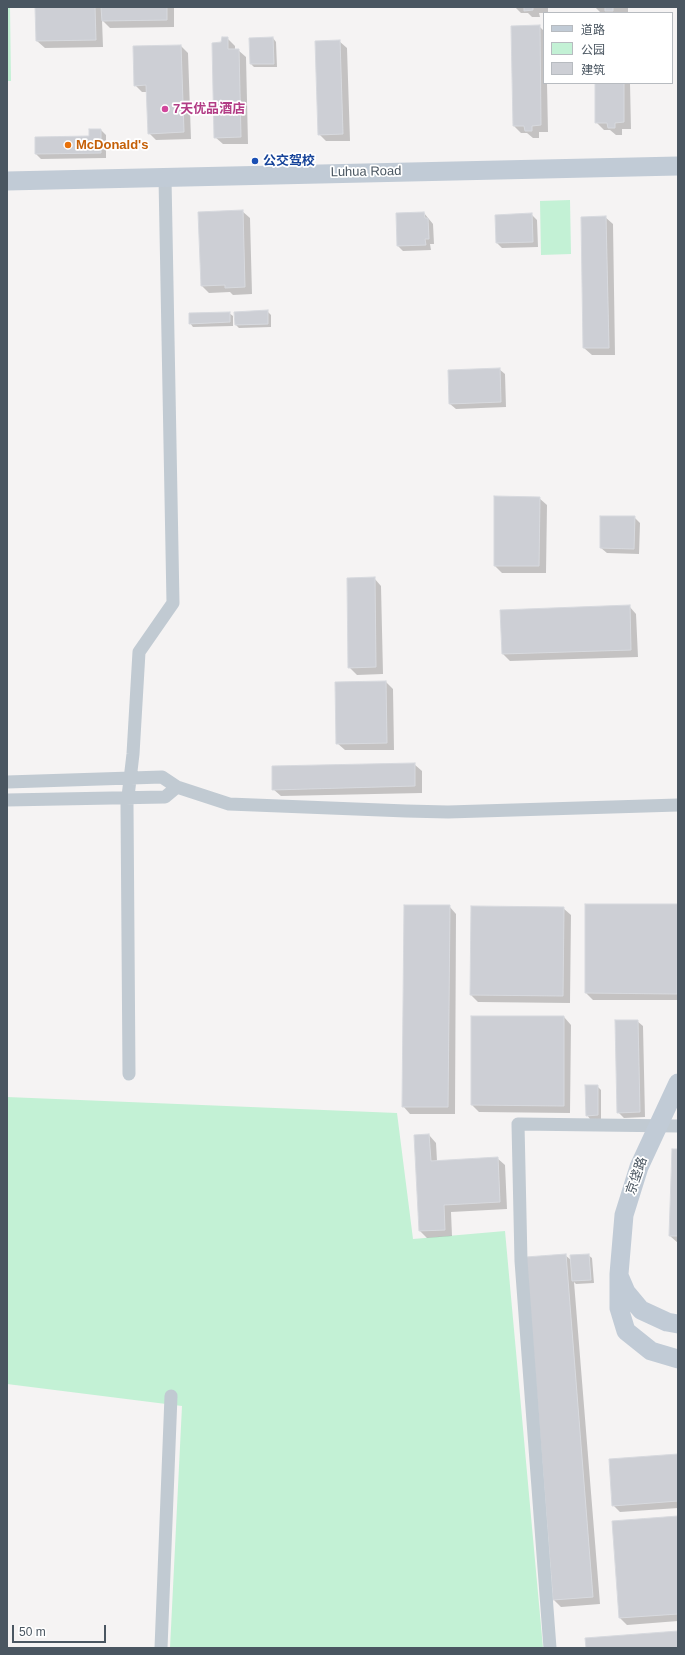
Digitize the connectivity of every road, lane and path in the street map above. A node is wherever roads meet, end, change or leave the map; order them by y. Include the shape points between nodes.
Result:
1 (678, 166) edge
2 (165, 178) junction
3 (7, 181) edge
4 (130, 778) junction
5 (7, 782) edge
6 (177, 787) junction
7 (128, 797) junction
8 (7, 800) edge
9 (678, 805) edge
10 (129, 1074) dead end
11 (678, 1083) edge
12 (657, 1126) junction
13 (678, 1126) edge
14 (619, 1274) junction
15 (678, 1324) edge
16 (678, 1359) edge
17 (170, 1396) dead end
18 (160, 1648) edge
19 (550, 1648) edge

1 - 2 street, Luhua Road
2 - 3 street, Luhua Road
2 - 4 street via 173,604 139,652
4 - 5 street
4 - 6 street via 162,777
4 - 7 street
6 - 7 street via 165,797
6 - 9 street via 229,804 406,811
7 - 8 street
7 - 10 street
11 - 12 street, 京垡路
12 - 13 street
12 - 14 street, 京垡路 via 639,1167 624,1215
12 - 19 street via 518,1124 521,1261
14 - 15 street via 626,1292 641,1310 667,1322
14 - 16 street, 京垡路 via 619,1308 626,1331 651,1351
17 - 18 street

